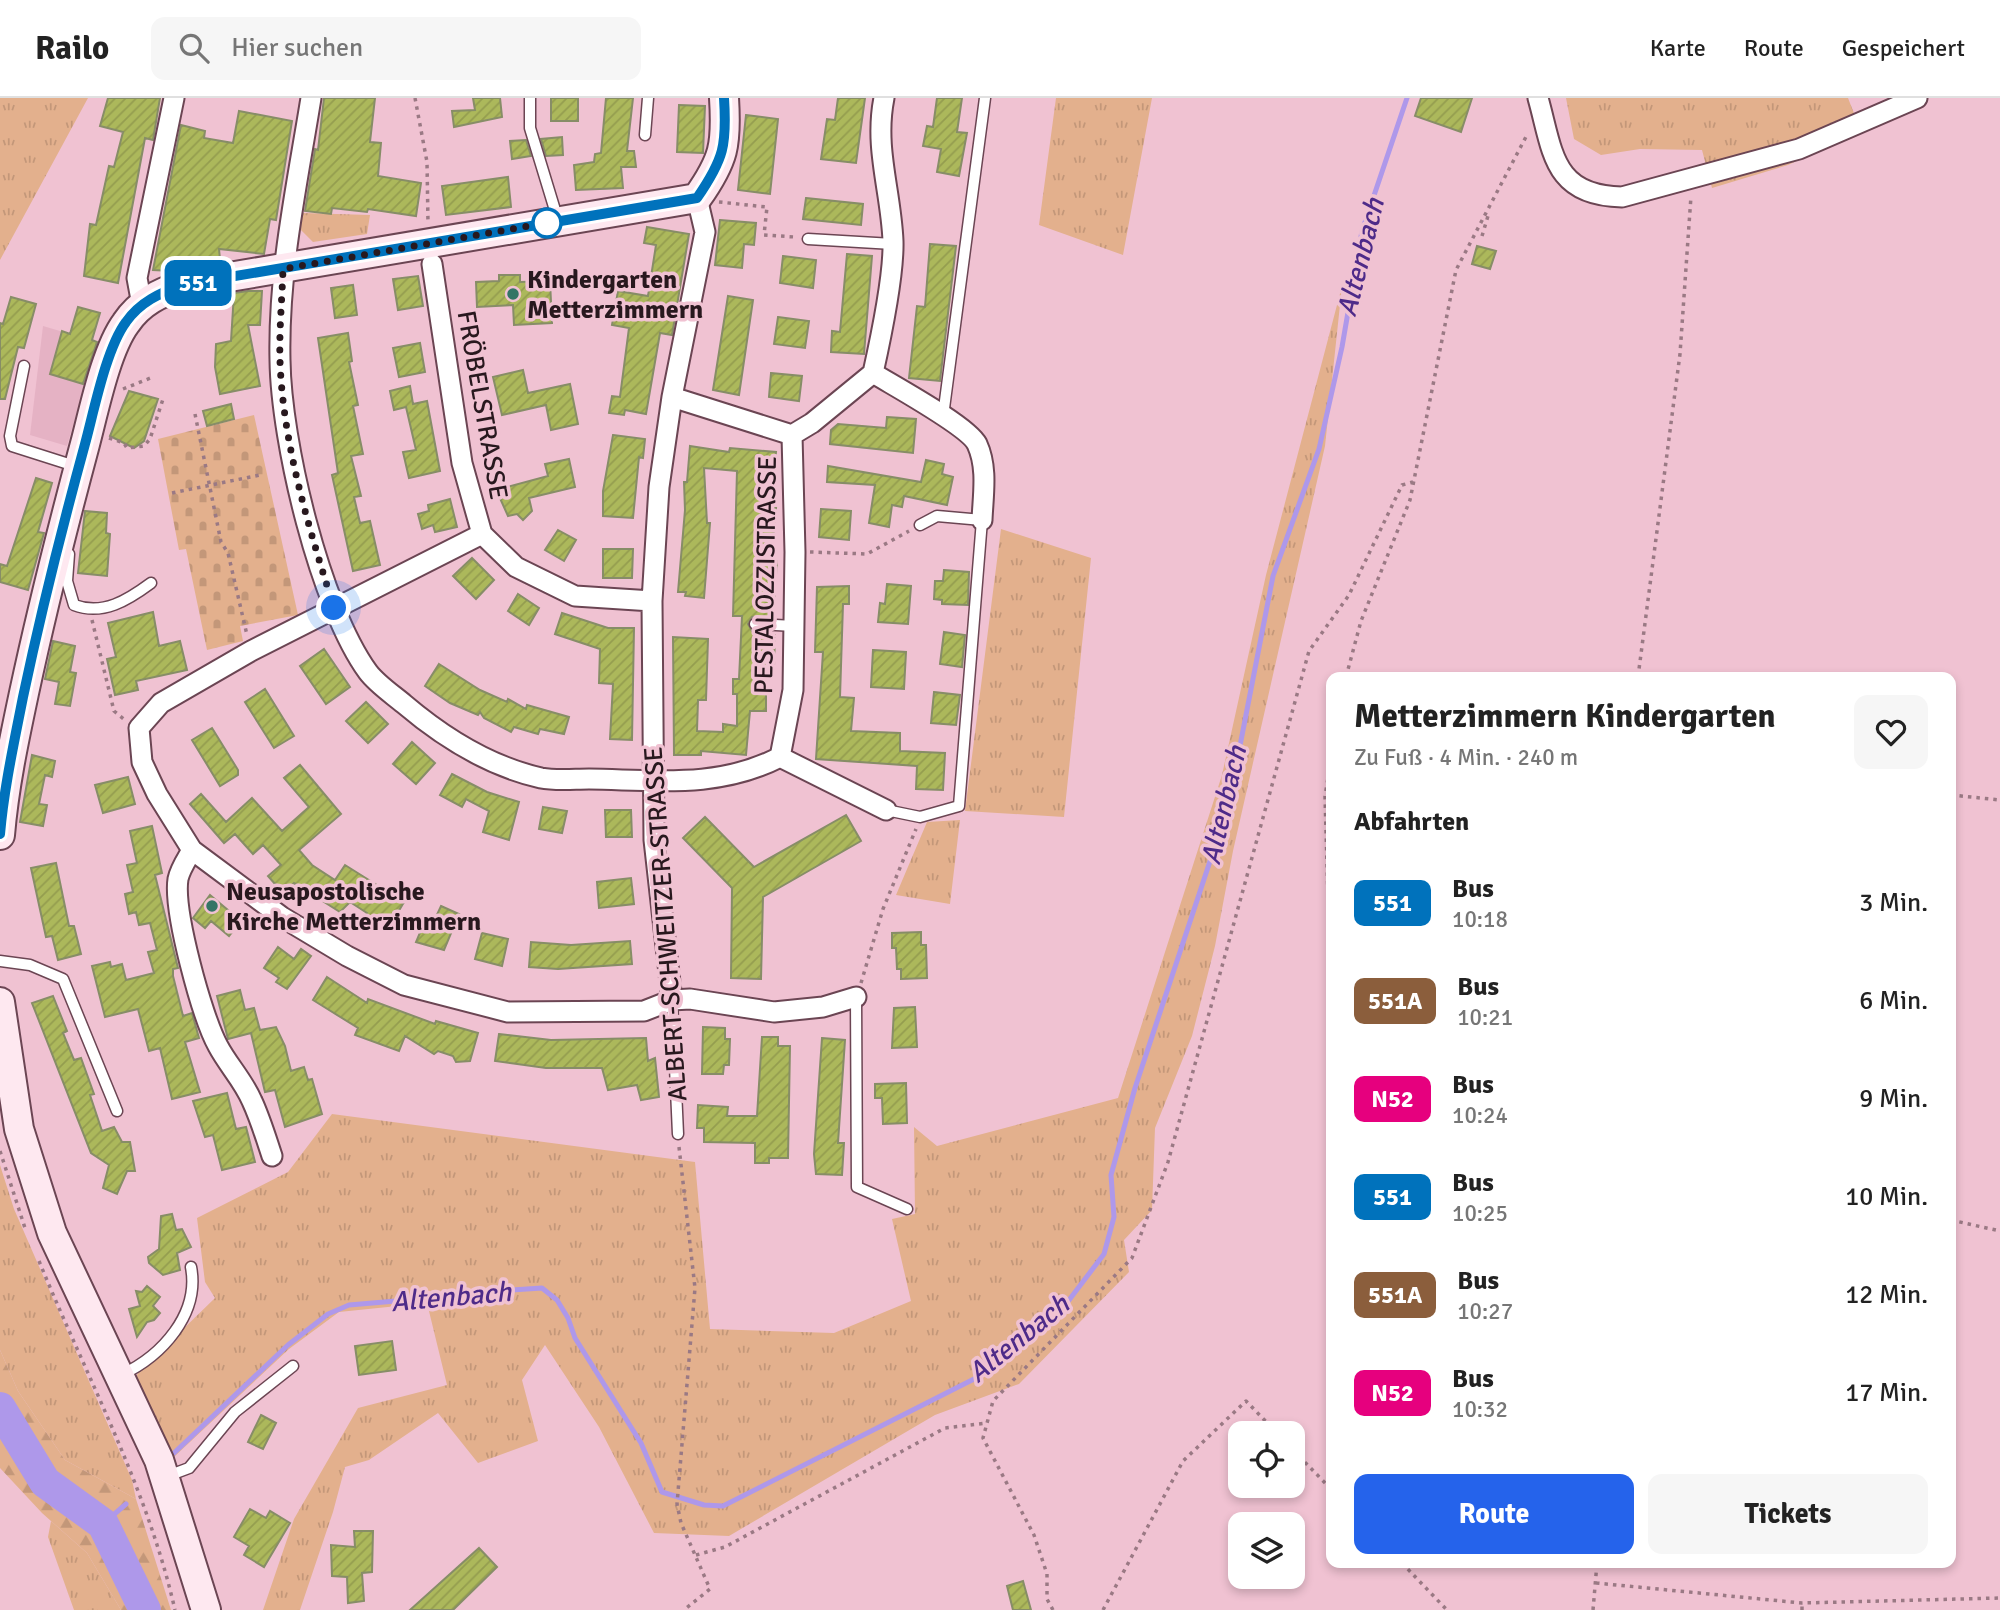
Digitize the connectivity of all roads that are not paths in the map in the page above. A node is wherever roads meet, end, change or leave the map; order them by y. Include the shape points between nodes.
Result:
1 (174, 98) edge
2 (311, 98) edge
3 (530, 98) edge
4 (648, 98) edge
5 (724, 98) edge
6 (884, 98) edge
7 (985, 98) edge
8 (1917, 98) edge
9 (1540, 104) edge
10 (645, 135) dead end
11 (707, 200) junction
12 (558, 221) junction
13 (808, 239) dead end
14 (893, 244) junction
15 (432, 264) dead end
16 (283, 269) junction
17 (142, 305) junction
18 (24, 366) dead end
19 (873, 373) junction
20 (672, 397) junction
21 (943, 416) junction
22 (792, 435) junction
23 (79, 468) junction
24 (982, 520) junction
25 (64, 524) junction
26 (920, 525) road end
27 (482, 534) junction
28 (151, 583) dead end
29 (652, 601) junction
30 (334, 608) junction
31 (755, 624) dead end
32 (794, 626) junction
33 (780, 757) junction
34 (653, 780) junction
35 (886, 810) joint
36 (0, 835) edge
37 (192, 850) junction
38 (0, 961) edge
39 (856, 997) joint
40 (671, 1000) junction
41 (0, 1002) edge
42 (117, 1111) dead end
43 (678, 1134) road end
44 (272, 1156) dead end
45 (907, 1209) dead end
46 (191, 1267) dead end
47 (293, 1366) dead end
48 (119, 1376) junction
49 (165, 1477) junction
50 (206, 1610) edge

1 - 17 street via 137,278
2 - 16 street
3 - 12 lane via 530,128
4 - 10 lane
5 - 11 main road via 724,148
6 - 14 street via 878,126
7 - 21 lane
8 - 9 street via 1799,149 1622,197 1586,191 1554,162
11 - 12 main road
11 - 20 street, ALBERT-SCHWEITZER-STRASSE via 702,261
12 - 16 main road
13 - 14 lane
14 - 19 street
15 - 27 street, FRÖBELSTRASSE via 462,463
16 - 17 main road via 182,285
16 - 30 street via 280,362 289,442
17 - 23 main road via 124,324 105,371
18 - 23 lane via 12,446
19 - 21 street
19 - 22 street
20 - 22 street
20 - 29 street, ALBERT-SCHWEITZER-STRASSE via 659,486
21 - 24 street via 976,442 985,470
22 - 32 street, PESTALOZZISTRASSE
23 - 25 main road
24 - 26 lane via 937,516
24 - 35 lane via 959,806 920,817
25 - 28 lane via 71,537 67,581 74,605 89,611 130,598
25 - 36 main road via 21,709
27 - 29 street, FRÖBELSTRASSE via 516,568 575,596
27 - 30 street
29 - 34 street, ALBERT-SCHWEITZER-STRASSE
30 - 34 street via 369,674 443,737 490,761 543,778
30 - 37 street via 160,703 139,728 142,762
31 - 32 lane
32 - 33 street, PESTALOZZISTRASSE via 793,690
33 - 34 street via 753,771 715,780
33 - 35 street
34 - 40 street, ALBERT-SCHWEITZER-STRASSE via 654,840
37 - 40 street via 282,917 404,985 508,1012 644,1011
37 - 44 street via 178,877 177,899 188,951 218,1047 253,1101
38 - 42 lane via 30,965 63,979
39 - 40 street via 823,1007 774,1012
39 - 45 lane via 857,1187
40 - 43 lane, ALBERT-SCHWEITZER-STRASSE
41 - 48 main road via 19,1129 52,1234
46 - 48 lane via 194,1293 184,1320 162,1345
47 - 49 lane via 235,1412 189,1468
48 - 49 main road
49 - 50 main road

